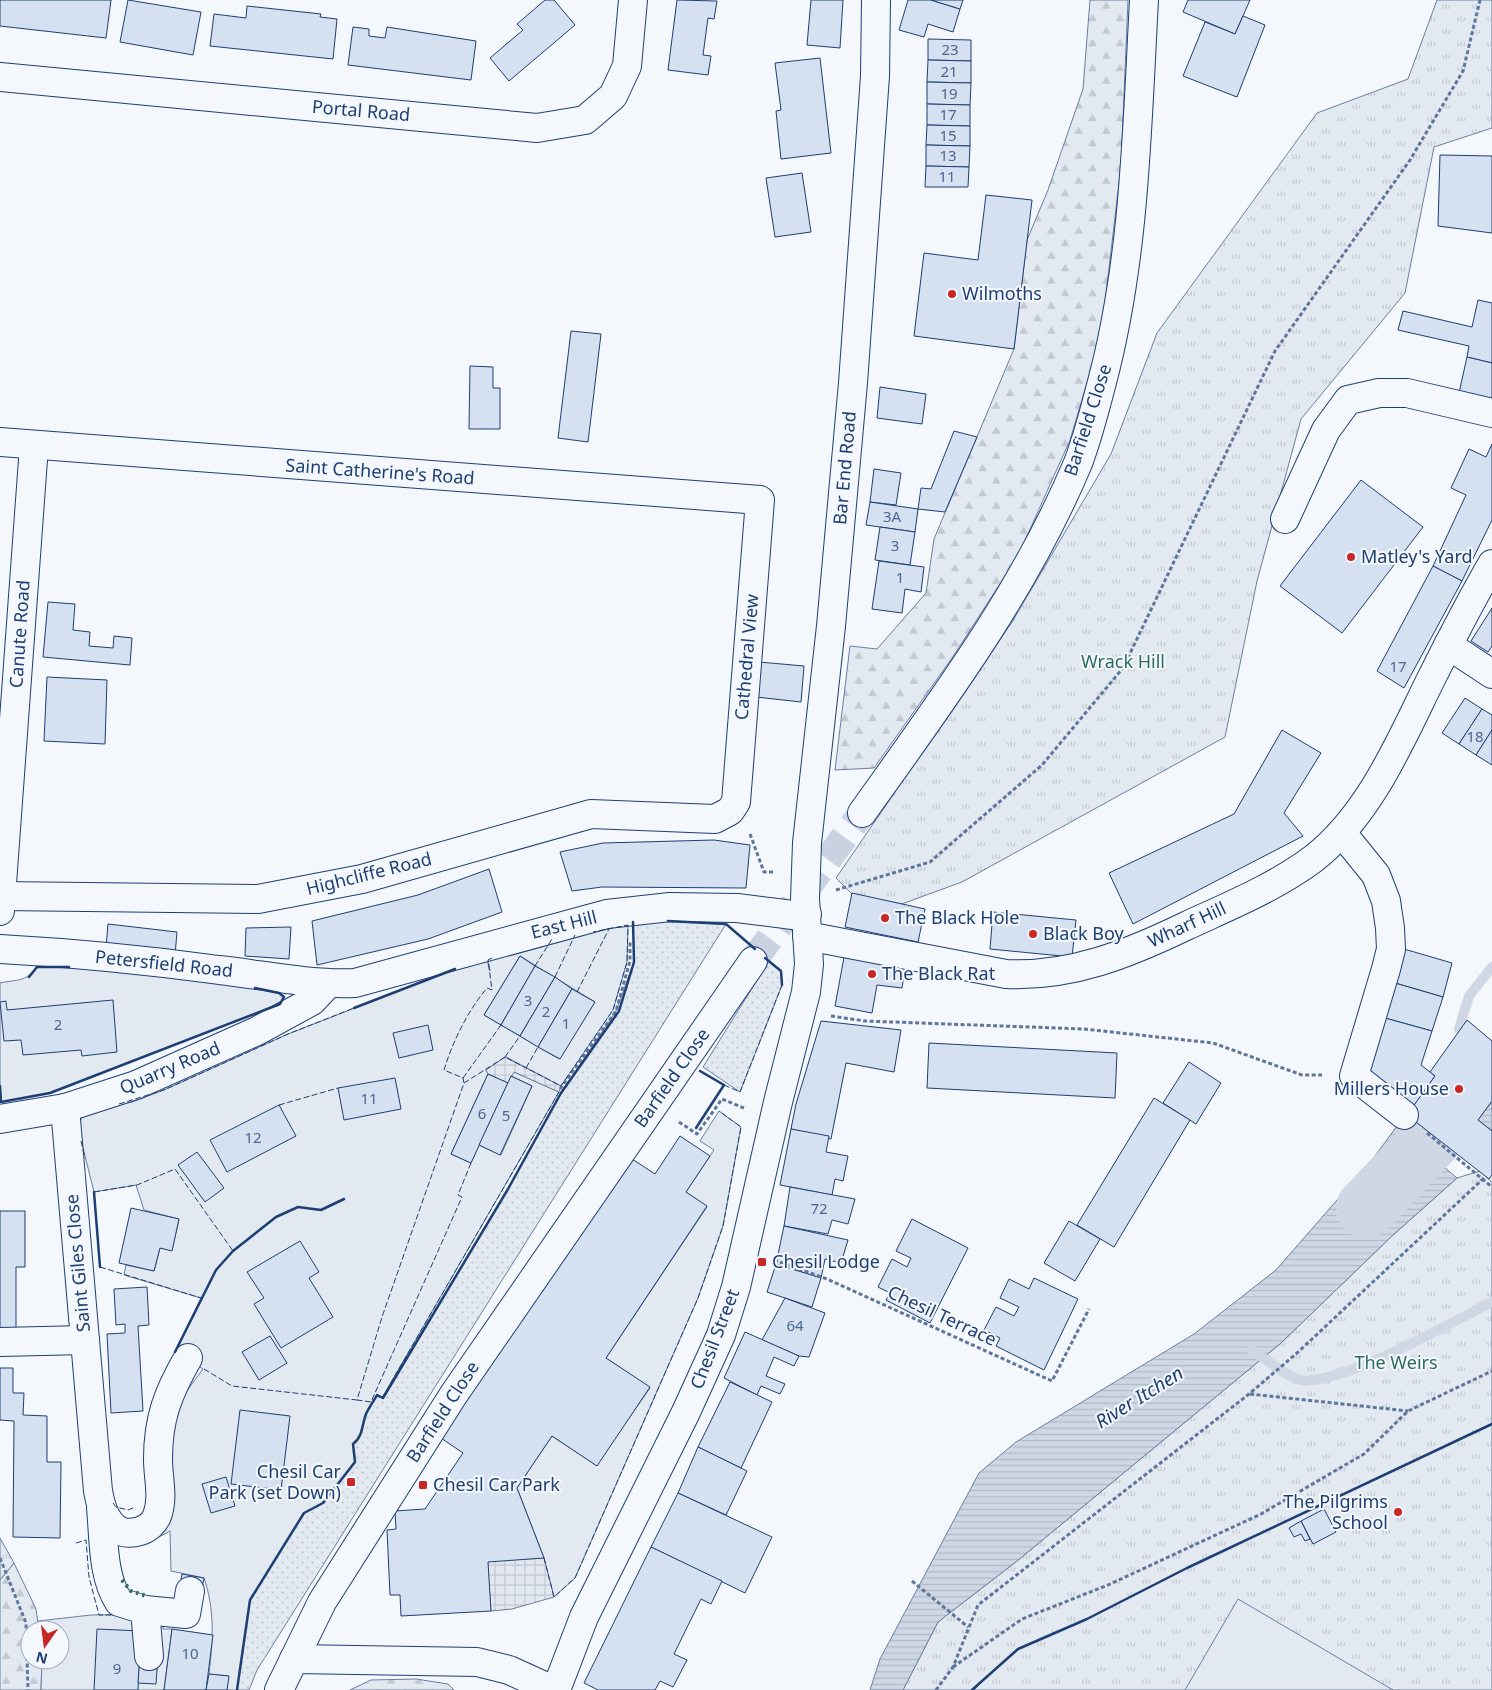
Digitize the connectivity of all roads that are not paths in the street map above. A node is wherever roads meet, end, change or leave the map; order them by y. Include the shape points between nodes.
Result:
1 (633, 0) edge
2 (876, 0) edge
3 (1144, 0) edge
4 (0, 77) edge
5 (1492, 413) edge
6 (0, 442) edge
7 (34, 446) junction
8 (760, 500) joint
9 (1285, 519) dead end
10 (1492, 564) edge
11 (1448, 645) junction
12 (1492, 674) edge
13 (730, 811) joint
14 (862, 812) tunnel mouth
15 (1342, 833) junction
16 (1, 904) edge
17 (806, 916) junction
18 (0, 949) edge
19 (753, 961) tunnel mouth
20 (327, 984) junction
21 (65, 1108) junction
22 (1404, 1115) road end
23 (0, 1119) edge
24 (85, 1340) junction
25 (0, 1342) edge
26 (188, 1358) dead end
27 (101, 1508) junction
28 (190, 1591) dead end
29 (145, 1610) junction
30 (149, 1656) dead end
31 (294, 1658) junction
32 (279, 1690) edge
33 (546, 1690) edge
34 (556, 1690) edge

1 - 4 street, Portal Road via 627,66 613,96 585,120 537,128
2 - 17 street, Bar End Road via 874,76 853,383 808,833
3 - 14 street, Barfield Close via 1135,184 1123,282 1110,352 1078,462 1027,569 946,695
5 - 9 street via 1407,392 1379,392 1348,400 1326,430
6 - 7 street, Saint Catherine's Road
7 - 8 street, Saint Catherine's Road
7 - 16 street, Canute Road
8 - 13 street, Cathedral View via 736,802
10 - 11 street, Wharf Hill
11 - 12 street
11 - 15 street, Wharf Hill via 1404,734 1367,799
13 - 16 street, Highcliffe Road via 715,819 591,814 362,879 258,899
15 - 17 street, Wharf Hill via 1313,858 1273,885 1132,951 1090,965 1031,975 1006,974
15 - 22 street via 1376,875 1386,901 1390,928 1388,962 1354,1076
17 - 20 street, East Hill via 737,908 670,907 607,914 355,983
17 - 34 street, Chesil Street via 809,964 802,1012 736,1287 721,1335 584,1617
18 - 20 street, Petersfield Road via 184,965
19 - 31 street, Barfield Close via 454,1394 322,1602
20 - 21 street, Quarry Road via 312,1000 257,1031 136,1084
21 - 23 street, Quarry Road
21 - 24 street, Saint Giles Close
24 - 25 street
24 - 27 street, Saint Giles Close
26 - 27 street via 174,1382 164,1410 158,1460 161,1495 156,1518 146,1530 131,1534 118,1532
27 - 29 street, Saint Giles Close via 106,1569 113,1594 118,1602
28 - 29 street, Saint Giles Close via 186,1614
29 - 30 street
31 - 32 street, Barfield Close
31 - 33 street via 476,1662 509,1670

